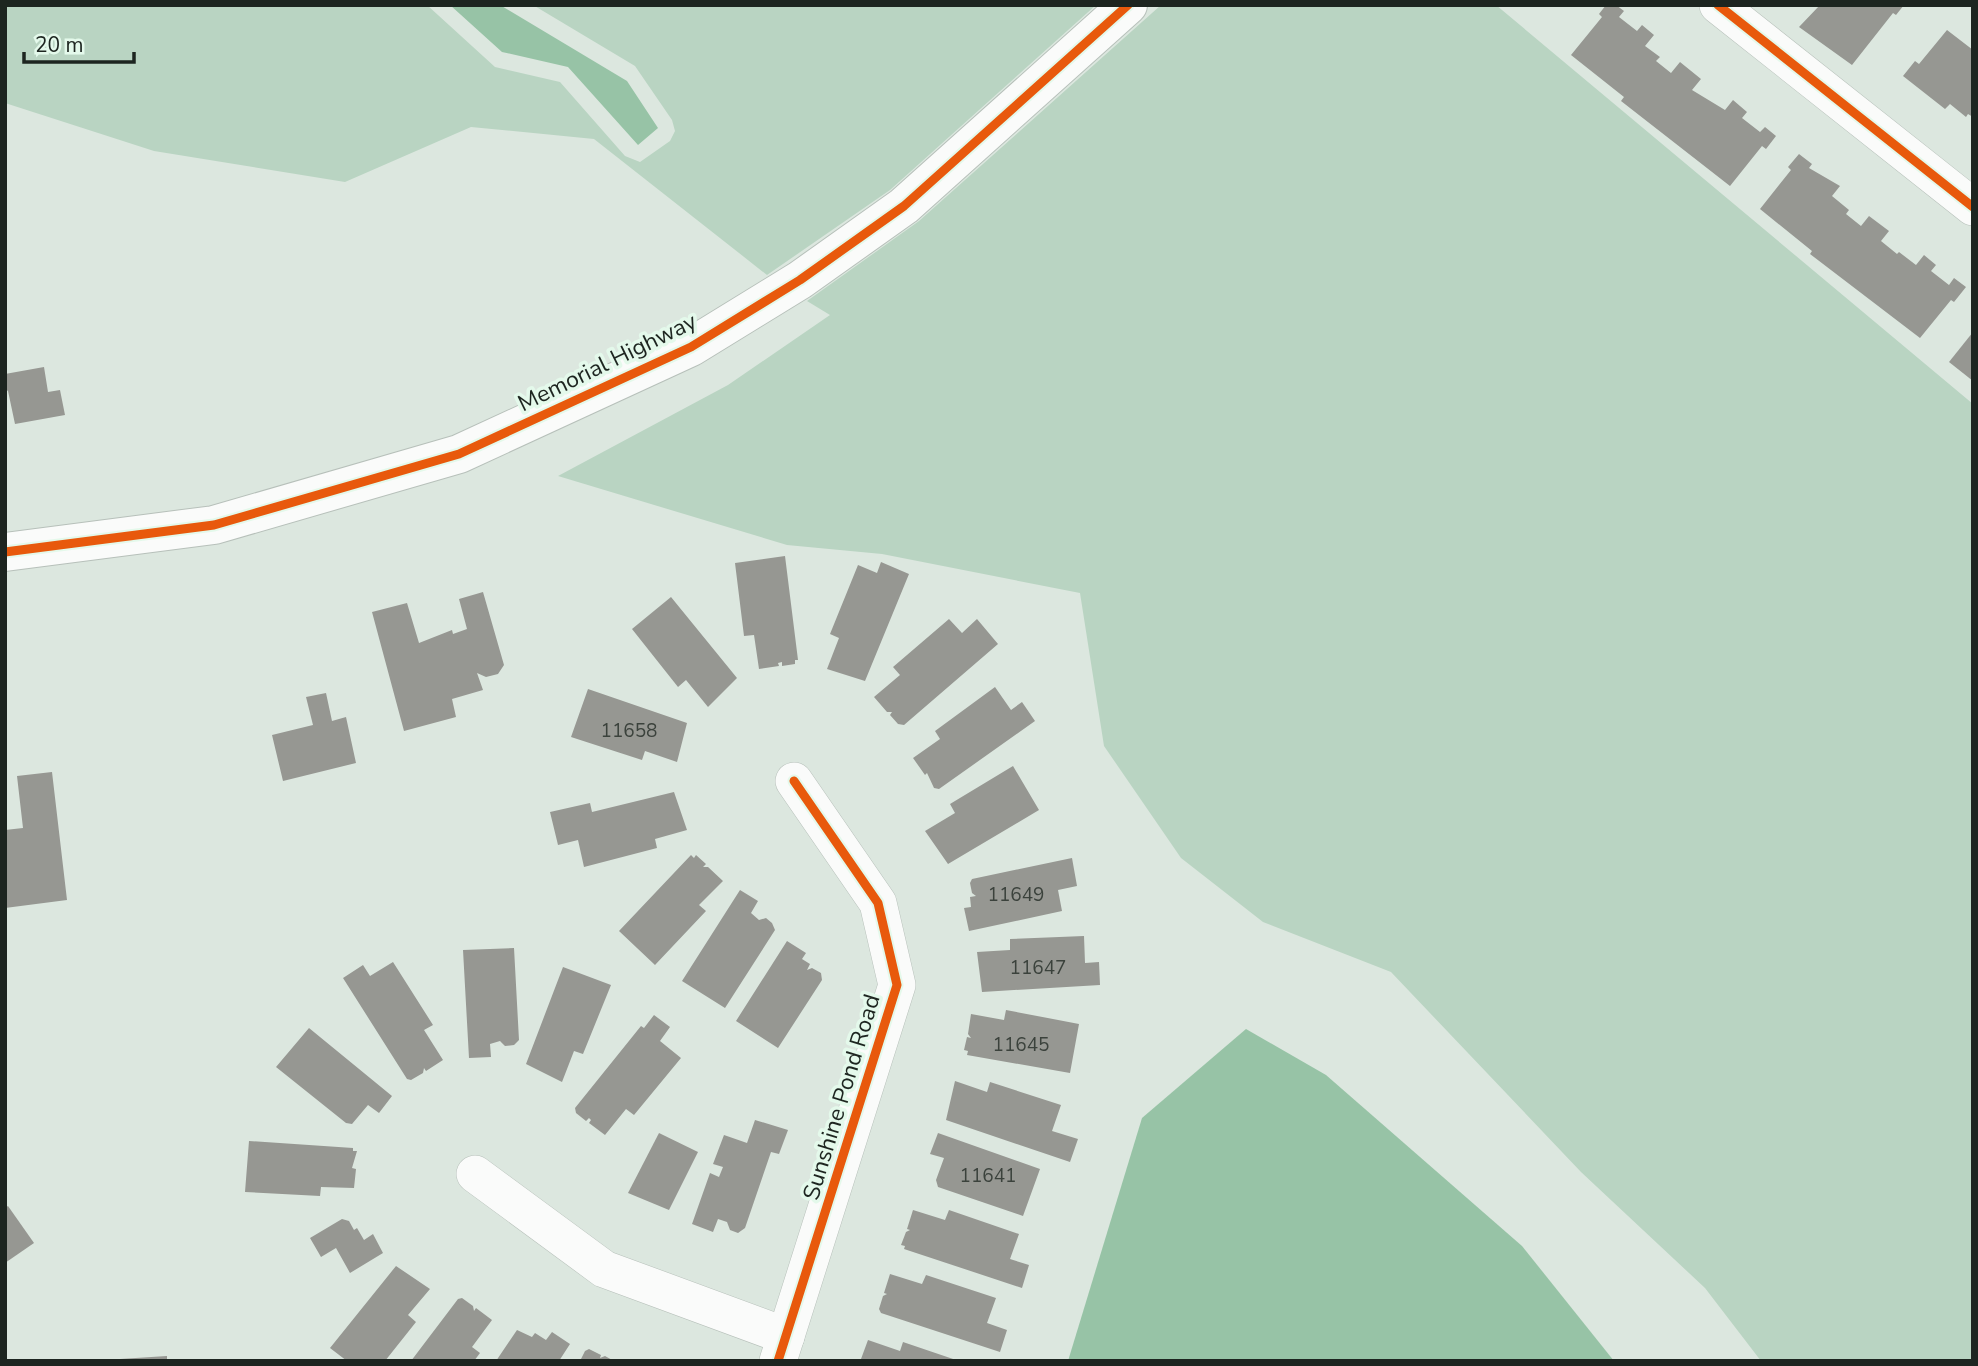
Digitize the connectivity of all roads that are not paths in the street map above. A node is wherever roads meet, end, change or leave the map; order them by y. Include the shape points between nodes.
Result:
1 (1128, 5) edge
2 (1718, 5) edge
3 (1973, 206) edge
4 (5, 552) edge
5 (794, 781) dead end
6 (475, 1174) dead end
7 (782, 1348) edge

1 - 4 street, Memorial Highway via 904,206 800,280 691,347 459,454 214,525
2 - 3 street
5 - 7 street, Sunshine Pond Road via 878,903 897,985
6 - 7 street via 604,1269

